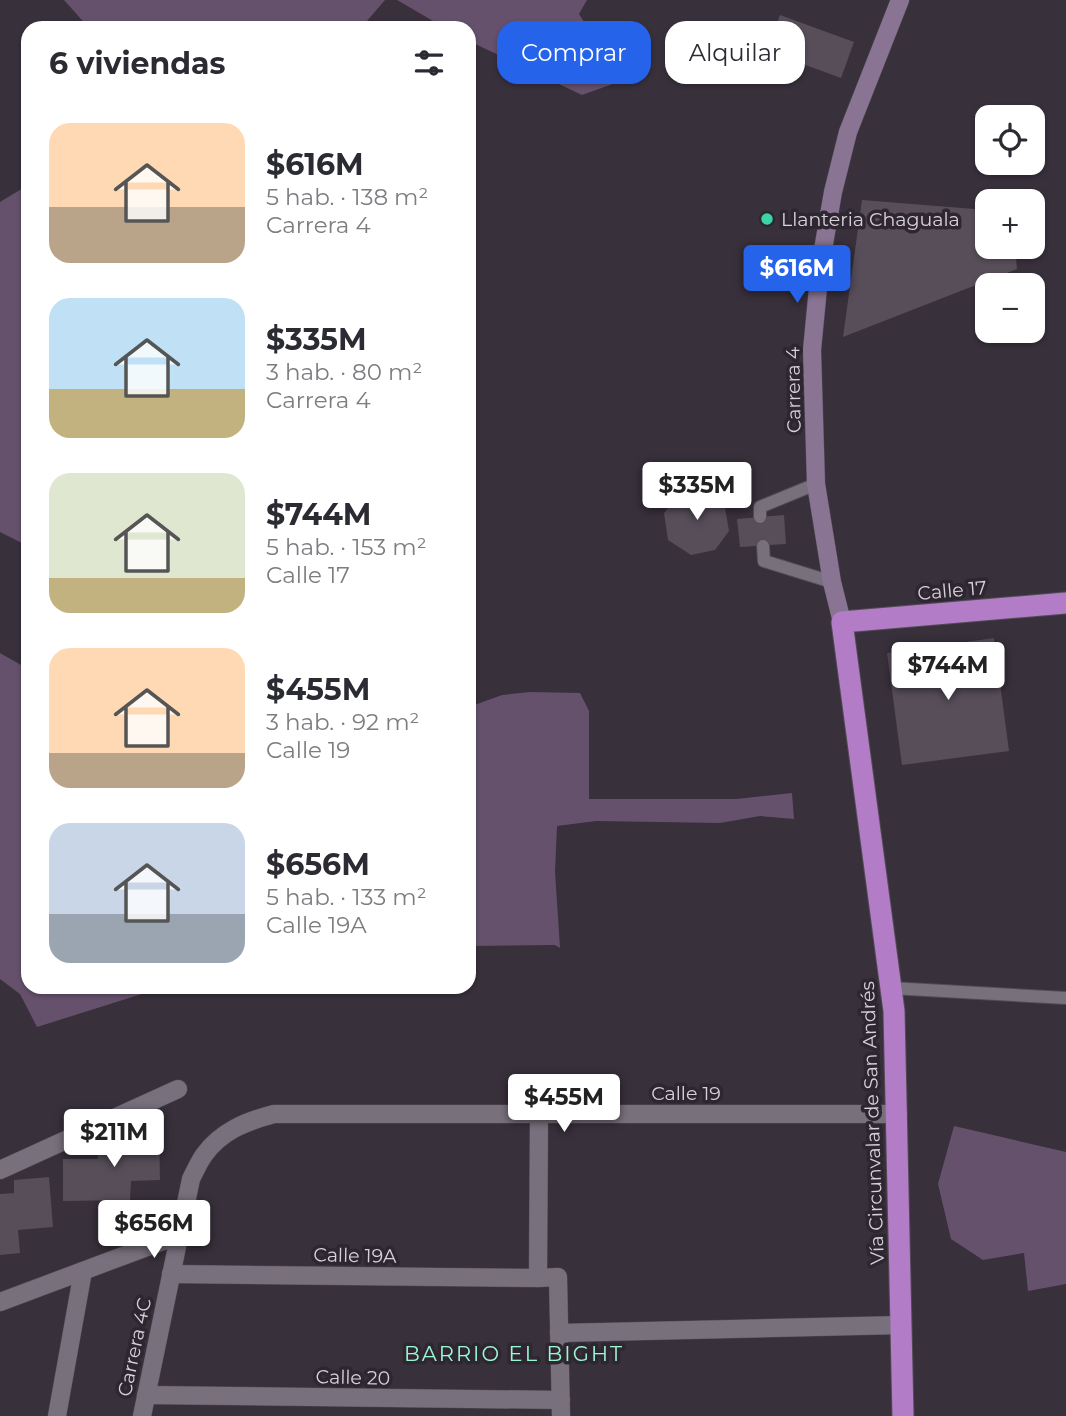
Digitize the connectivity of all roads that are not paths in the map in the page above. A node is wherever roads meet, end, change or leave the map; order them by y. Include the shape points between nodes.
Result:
1 (900, 0) edge
2 (816, 484) junction
3 (760, 517) dead end
4 (763, 545) dead end
5 (832, 582) junction
6 (1066, 603) edge
7 (842, 622) junction
8 (891, 988) junction
9 (1066, 998) edge
10 (178, 1089) dead end
11 (898, 1114) junction
12 (539, 1115) junction
13 (226, 1133) joint
14 (0, 1170) edge
15 (179, 1235) junction
16 (83, 1271) junction
17 (171, 1274) junction
18 (538, 1278) junction
19 (0, 1302) edge
20 (901, 1325) junction
21 (559, 1333) junction
22 (146, 1395) junction
23 (561, 1408) edge
24 (57, 1416) edge
25 (142, 1416) edge
26 (903, 1416) edge

1 - 2 street, Carrera 4 via 848,132 824,242 812,350
2 - 3 lane via 760,507
2 - 5 street, Carrera 4
4 - 5 lane via 764,561
5 - 7 street, Carrera 4
6 - 7 highway, Calle 17
7 - 8 highway, Vía Circunvalar de San Andrés
8 - 9 lane
8 - 11 highway, Vía Circunvalar de San Andrés
10 - 14 street
11 - 12 street, Calle 19
11 - 20 highway, Vía Circunvalar de San Andrés
12 - 13 street, Calle 19 via 274,1115 250,1120
12 - 18 street
13 - 15 street, Carrera 4C via 205,1154 191,1179
15 - 16 street
15 - 17 street, Carrera 4C
16 - 19 street
16 - 24 street
17 - 18 street, Calle 19A
17 - 22 street, Carrera 4C
18 - 21 street via 558,1277
20 - 21 street
20 - 26 highway, Vía Circunvalar de San Andrés
21 - 23 street
22 - 23 street, Calle 20
22 - 25 street, Carrera 4C

